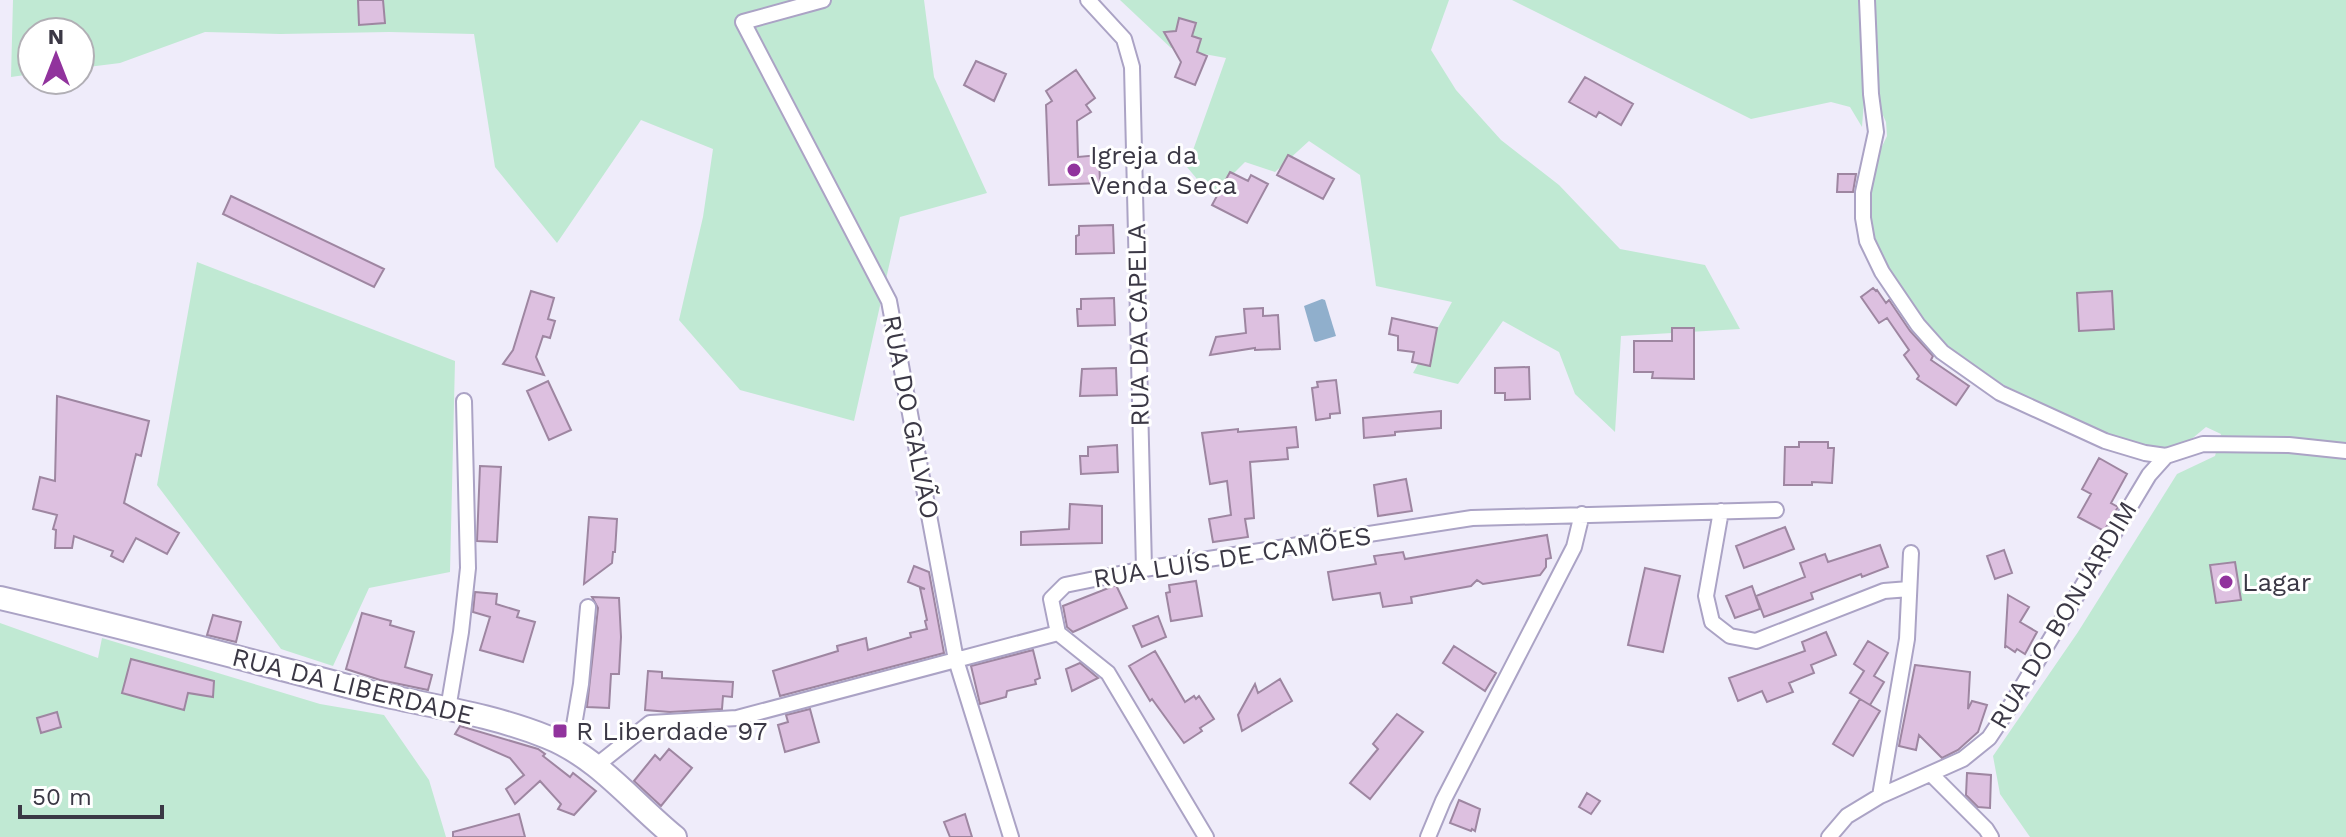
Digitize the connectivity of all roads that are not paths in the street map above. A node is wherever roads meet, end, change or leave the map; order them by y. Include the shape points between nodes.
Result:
1 (823, 0) edge
2 (1088, 0) edge
3 (1867, 0) edge
4 (464, 401) dead end
5 (2346, 451) edge
6 (2166, 456) junction
7 (1776, 510) dead end
8 (1721, 511) junction
9 (1582, 514) junction
10 (1911, 553) dead end
11 (1144, 569) junction
12 (1909, 589) junction
13 (0, 598) edge
14 (588, 607) dead end
15 (1058, 633) junction
16 (956, 660) junction
17 (448, 709) junction
18 (570, 749) junction
19 (597, 765) junction
20 (1931, 774) junction
21 (1880, 796) junction
22 (675, 837) edge
23 (1011, 837) edge
24 (1206, 837) edge
25 (1428, 837) edge
26 (1829, 837) edge
27 (1991, 837) edge

1 - 16 street, RUA DO GALVÃO via 743,22 889,301
2 - 11 street, RUA DA CAPELA via 1124,39 1132,67
3 - 6 street via 1876,132 1863,218 1882,272 1942,352 2000,393 2105,441
4 - 17 street via 468,568
5 - 6 street via 2203,444
6 - 20 street, RUA DO BONJARDIM via 2149,475 1989,738 1963,759
7 - 8 street, RUA LUÍS DE CAMÕES
8 - 9 street, RUA LUÍS DE CAMÕES
8 - 12 street via 1706,596 1712,622 1730,636 1756,641 1884,591
9 - 11 street, RUA LUÍS DE CAMÕES via 1472,518
9 - 25 street via 1574,547
10 - 12 street
11 - 15 street, RUA LUÍS DE CAMÕES via 1065,585 1051,599
12 - 21 street via 1907,639
13 - 17 street, RUA DA LIBERDADE
14 - 18 street
15 - 16 street
15 - 24 street via 1108,673
16 - 19 street via 737,718 650,723
16 - 23 street, RUA DO GALVÃO
17 - 18 street, RUA DA LIBERDADE via 547,737
18 - 19 street, RUA DA LIBERDADE
19 - 22 street, RUA DA LIBERDADE
20 - 21 street, RUA DO BONJARDIM
20 - 27 street
21 - 26 street, RUA DO BONJARDIM via 1847,816

